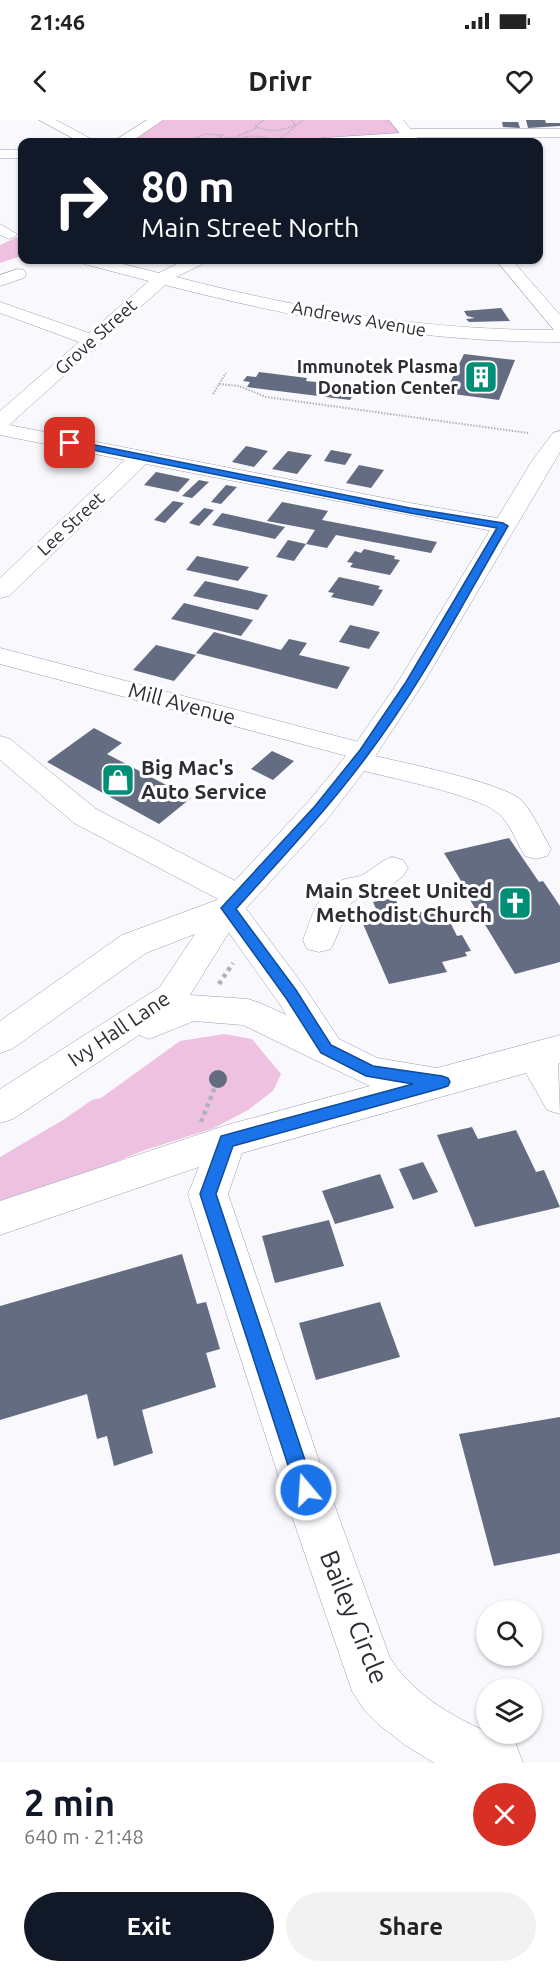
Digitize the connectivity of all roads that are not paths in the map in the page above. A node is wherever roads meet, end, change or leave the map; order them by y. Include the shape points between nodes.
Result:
1 (45, 120) edge
2 (156, 120) edge
3 (396, 120) edge
4 (418, 120) edge
5 (432, 132) junction
6 (560, 133) edge
7 (410, 137) edge
8 (82, 138) edge
9 (128, 138) edge
10 (392, 138) edge
11 (0, 153) edge
12 (18, 154) edge
13 (106, 264) edge
14 (189, 264) edge
15 (507, 264) edge
16 (18, 274) dead end
17 (162, 278) junction
18 (0, 280) edge
19 (0, 307) edge
20 (560, 326) edge
21 (560, 336) edge
22 (92, 340) junction
23 (0, 422) edge
24 (0, 429) edge
25 (560, 437) edge
26 (141, 457) junction
27 (503, 526) junction
28 (0, 591) edge
29 (0, 656) edge
30 (0, 745) edge
31 (361, 756) junction
32 (536, 849) dead end
33 (392, 868) dead end
34 (233, 902) junction
35 (319, 940) dead end
36 (0, 1039) edge
37 (92, 1048) junction
38 (326, 1049) junction
39 (548, 1053) edge
40 (442, 1082) junction
41 (560, 1099) edge
42 (0, 1108) edge
43 (213, 1135) junction
44 (0, 1218) edge
45 (497, 1763) edge

1 - 8 street
2 - 9 street
3 - 7 street
4 - 5 street
5 - 6 street
5 - 7 street
7 - 10 street
11 - 12 street
13 - 17 street, Andrews Avenue
14 - 17 street, Grove Street
15 - 20 street
16 - 18 street
17 - 21 street, Andrews Avenue via 383,327 457,334
17 - 22 street, Grove Street
19 - 22 street
22 - 23 street, Grove Street
24 - 26 street
25 - 27 street, Ivy Hall Lane
26 - 27 street
26 - 28 street, Lee Street
27 - 31 street, Ivy Hall Lane via 411,682
29 - 31 street, Mill Avenue
30 - 34 street via 85,816
31 - 32 street, Mill Avenue via 501,801 511,808
31 - 34 street, Ivy Hall Lane via 319,809
33 - 35 street via 372,884 340,895
34 - 36 street via 134,944
34 - 37 street, Ivy Hall Lane via 172,996
34 - 38 street
37 - 38 street via 192,1008 248,1012
37 - 42 street, Ivy Hall Lane
38 - 40 street via 371,1072
39 - 40 street
39 - 41 street
40 - 43 street
43 - 44 street via 159,1165
43 - 45 street, Bailey Circle via 208,1194 370,1673 385,1695 409,1715 453,1743

